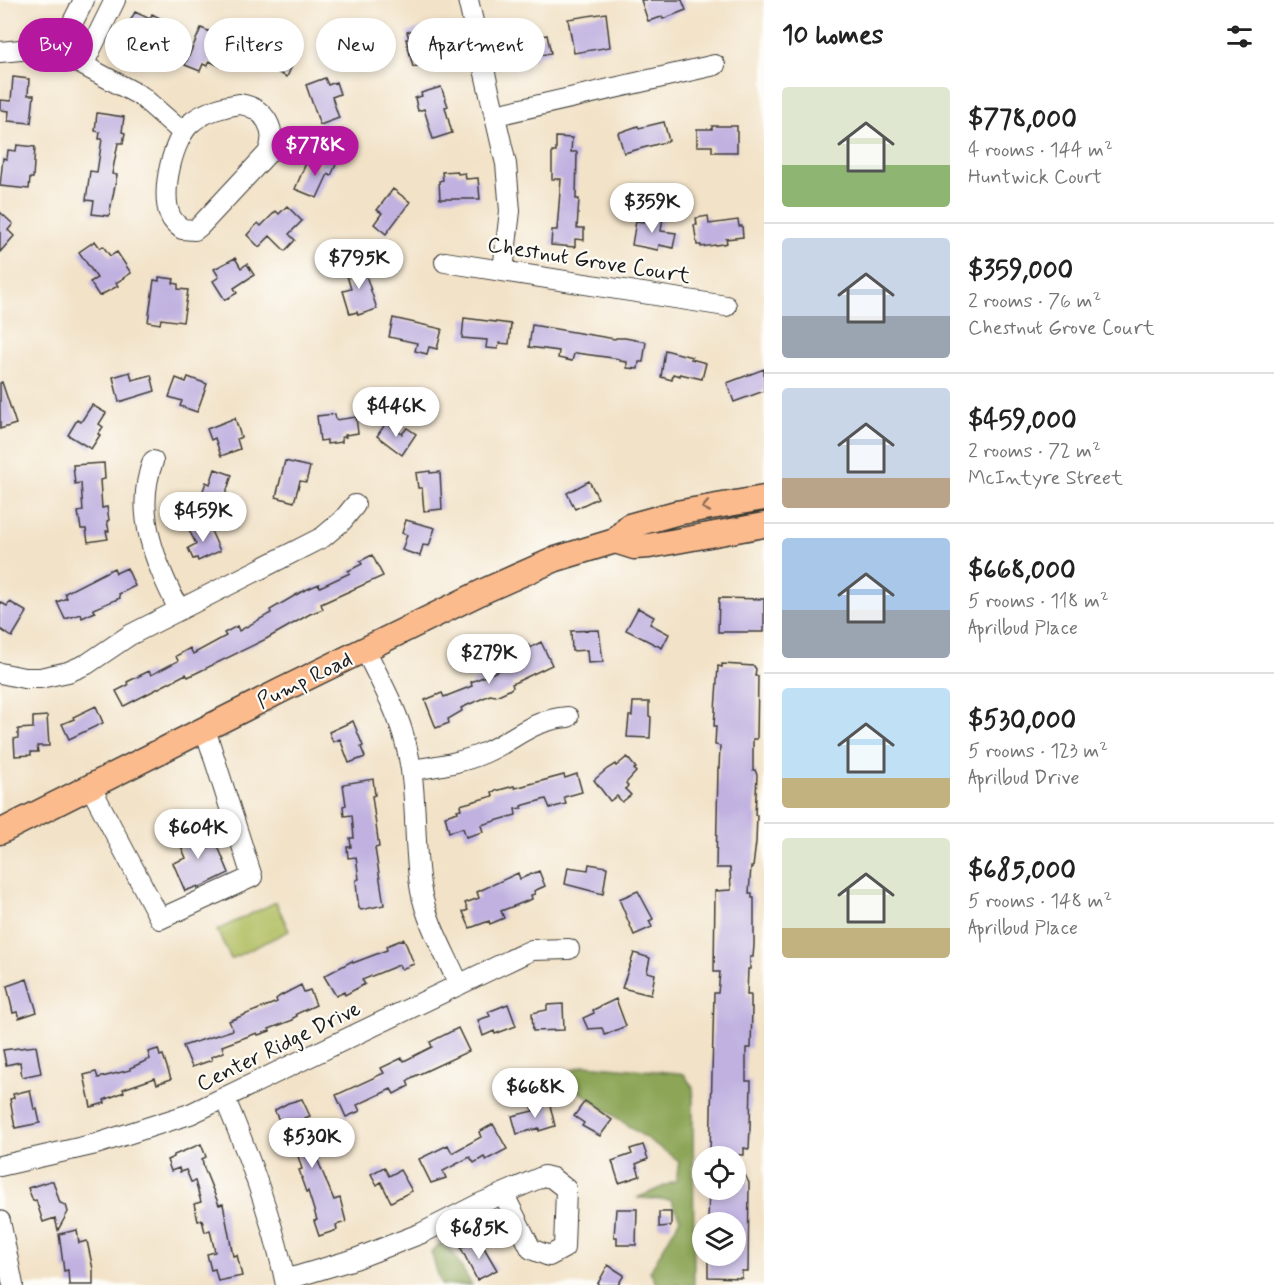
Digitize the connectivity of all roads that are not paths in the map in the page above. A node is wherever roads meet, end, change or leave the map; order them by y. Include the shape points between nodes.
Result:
1 (84, 0) edge
2 (115, 0) edge
3 (468, 0) edge
4 (75, 18) edge
5 (93, 45) edge
6 (18, 50) edge
7 (0, 52) edge
8 (715, 65) dead end
9 (93, 70) edge
10 (496, 115) junction
11 (182, 132) junction
12 (445, 262) dead end
13 (503, 270) junction
14 (726, 306) dead end
15 (153, 461) dead end
16 (764, 498) edge
17 (355, 505) dead end
18 (764, 525) edge
19 (615, 542) junction
20 (179, 610) junction
21 (365, 649) junction
22 (0, 673) edge
23 (568, 717) dead end
24 (205, 729) junction
25 (412, 770) junction
26 (90, 786) junction
27 (0, 832) edge
28 (569, 949) dead end
29 (459, 985) junction
30 (225, 1099) junction
31 (0, 1166) edge
32 (504, 1195) dead end
33 (0, 1221) edge
34 (286, 1283) edge
35 (14, 1285) edge

1 - 4 street
2 - 5 street
3 - 10 street
6 - 7 street
8 - 10 street
9 - 11 street via 141,96
10 - 13 street via 509,188
11 - 11 street via 203,115 240,104 258,110 266,118 272,135 268,153 200,226 188,231 170,217 166,197 173,154
12 - 13 street, Chestnut Grove Court
13 - 14 street, Chestnut Grove Court
15 - 20 street via 146,489 147,531
16 -> 19 main road, Pump Road via 639,522 629,526
17 - 20 street via 322,537
18 - 19 main road, Pump Road via 649,546
19 - 21 main road, Pump Road via 526,572
20 - 22 street via 68,672 40,678
21 - 24 main road, Pump Road
21 - 25 street via 396,715
23 - 25 street via 544,721 483,754
24 - 26 main road, Pump Road
24 - 26 street via 252,877 160,919
25 - 29 street via 422,894
26 - 27 main road, Pump Road
28 - 29 street, Center Ridge Drive via 532,950
29 - 30 street, Center Ridge Drive
30 - 31 street, Center Ridge Drive via 131,1134
30 - 34 street via 261,1188
32 - 34 street via 422,1233
33 - 35 street

